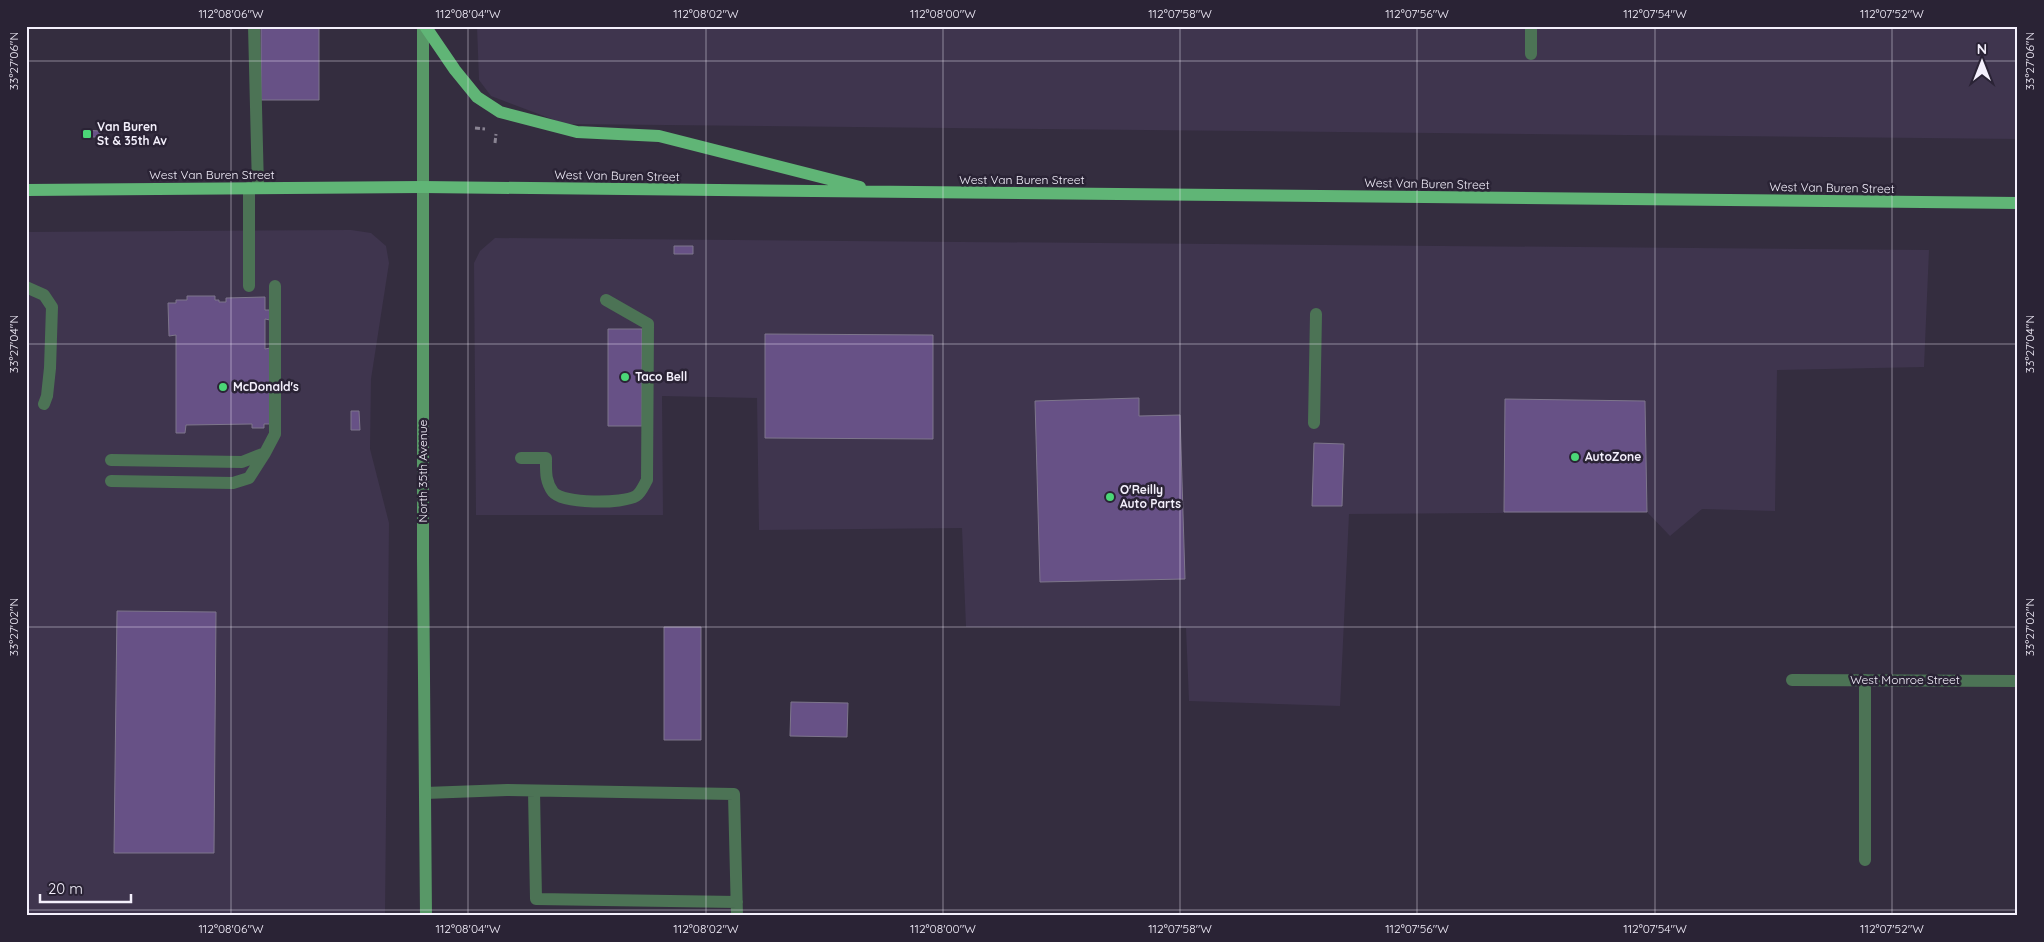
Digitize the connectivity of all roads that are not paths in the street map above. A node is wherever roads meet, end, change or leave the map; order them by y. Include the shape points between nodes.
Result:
1 (254, 26) edge
2 (424, 26) edge
3 (1531, 26) edge
4 (1531, 54) dead end
5 (253, 188) junction
6 (422, 188) junction
7 (26, 190) edge
8 (879, 192) junction
9 (2018, 203) edge
10 (250, 286) dead end
11 (275, 286) dead end
12 (26, 287) edge
13 (606, 300) dead end
14 (1316, 314) dead end
15 (44, 404) dead end
16 (1314, 423) dead end
17 (265, 453) junction
18 (522, 458) dead end
19 (111, 460) dead end
20 (111, 481) dead end
21 (1792, 680) dead end
22 (1865, 680) junction
23 (2018, 681) edge
24 (534, 791) junction
25 (425, 793) junction
26 (1865, 860) dead end
27 (737, 902) junction
28 (426, 916) edge
29 (737, 916) edge

1 - 5 street
2 - 6 main road, North 35th Avenue
2 - 8 main road via 478,97 500,112 577,132 659,136
3 - 4 street
5 - 6 main road, West Van Buren Street
5 - 7 main road, West Van Buren Street
5 - 10 street
6 - 8 main road, West Van Buren Street
6 - 25 main road, North 35th Avenue
8 - 9 main road, West Van Buren Street
11 - 17 street via 275,434
12 - 15 street via 44,295 52,307 48,396
13 - 18 street via 648,324 647,480 638,496 621,501 573,500 554,494 546,480 546,458
14 - 16 street
17 - 19 street via 242,462
17 - 20 street via 250,478 233,483
21 - 22 street, West Monroe Street
22 - 23 street, West Monroe Street
22 - 26 street
24 - 25 street
24 - 27 street via 734,794
24 - 27 street via 536,899
25 - 28 main road, North 35th Avenue
27 - 29 street

